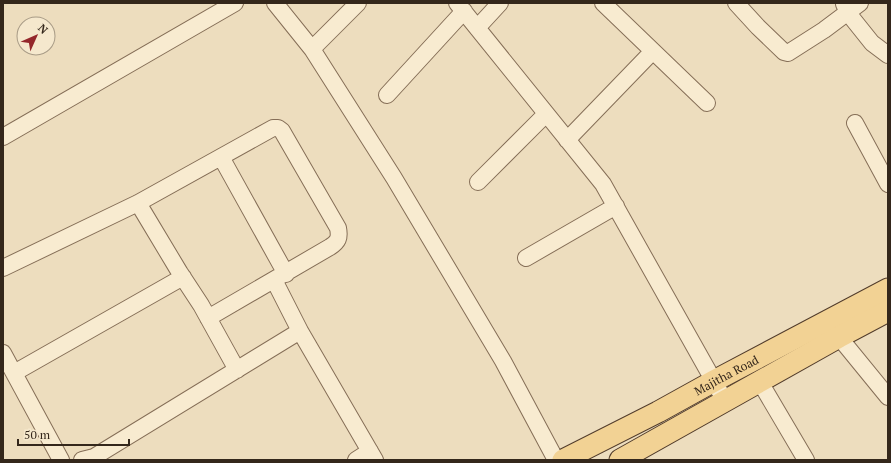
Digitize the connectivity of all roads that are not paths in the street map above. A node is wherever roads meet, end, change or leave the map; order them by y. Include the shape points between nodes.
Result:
1 (235, 3) edge
2 (275, 3) edge
3 (358, 3) edge
4 (500, 3) edge
5 (603, 3) edge
6 (736, 3) edge
7 (851, 6) edge
8 (460, 7) edge
9 (477, 28) junction
10 (312, 48) junction
11 (653, 51) junction
12 (888, 55) edge
13 (387, 95) dead end
14 (707, 103) dead end
15 (546, 114) junction
16 (855, 122) dead end
17 (3, 137) edge
18 (567, 140) junction
19 (221, 157) junction
20 (478, 182) dead end
21 (888, 184) edge
22 (138, 203) junction
23 (616, 206) junction
24 (526, 258) dead end
25 (3, 268) edge
26 (183, 277) junction
27 (280, 277) junction
28 (888, 289) edge
29 (888, 312) edge
30 (208, 318) junction
31 (300, 331) junction
32 (840, 337) junction
33 (3, 353) edge
34 (237, 370) junction
35 (14, 373) junction
36 (714, 381) junction
37 (760, 382) junction
38 (888, 397) edge
39 (725, 401) junction
40 (372, 456) edge
41 (91, 459) edge
42 (624, 459) edge
43 (61, 460) edge
44 (356, 460) edge
45 (556, 460) edge
46 (564, 460) edge
47 (806, 460) edge

1 - 17 street
2 - 10 street
3 - 10 street
4 - 9 street
5 - 11 street
6 - 7 street via 758,27 788,53
7 - 12 street via 872,43
8 - 9 street
8 - 13 street
9 - 15 street
10 - 45 street via 394,178 503,362
11 - 14 street
11 - 18 street
15 - 18 street
15 - 20 street
16 - 21 street
18 - 23 street via 603,184
19 - 22 street
19 - 27 street
19 - 27 street via 273,128 280,129 338,228 340,234 337,242
22 - 25 street
22 - 26 street
23 - 24 street
23 - 36 street
26 - 30 street
26 - 35 street
27 - 30 street
27 - 31 street
28 - 36 main road, Majitha Road
29 - 32 main road, Majitha Road
30 - 34 street
31 - 34 street
31 - 40 street
32 - 37 main road, Majitha Road
32 - 38 street
33 - 35 street
34 - 41 street
35 - 43 street
36 - 39 street
36 - 46 main road, Majitha Road
37 - 39 main road, Majitha Road
37 - 47 street
39 - 42 main road, Majitha Road
40 - 44 street

